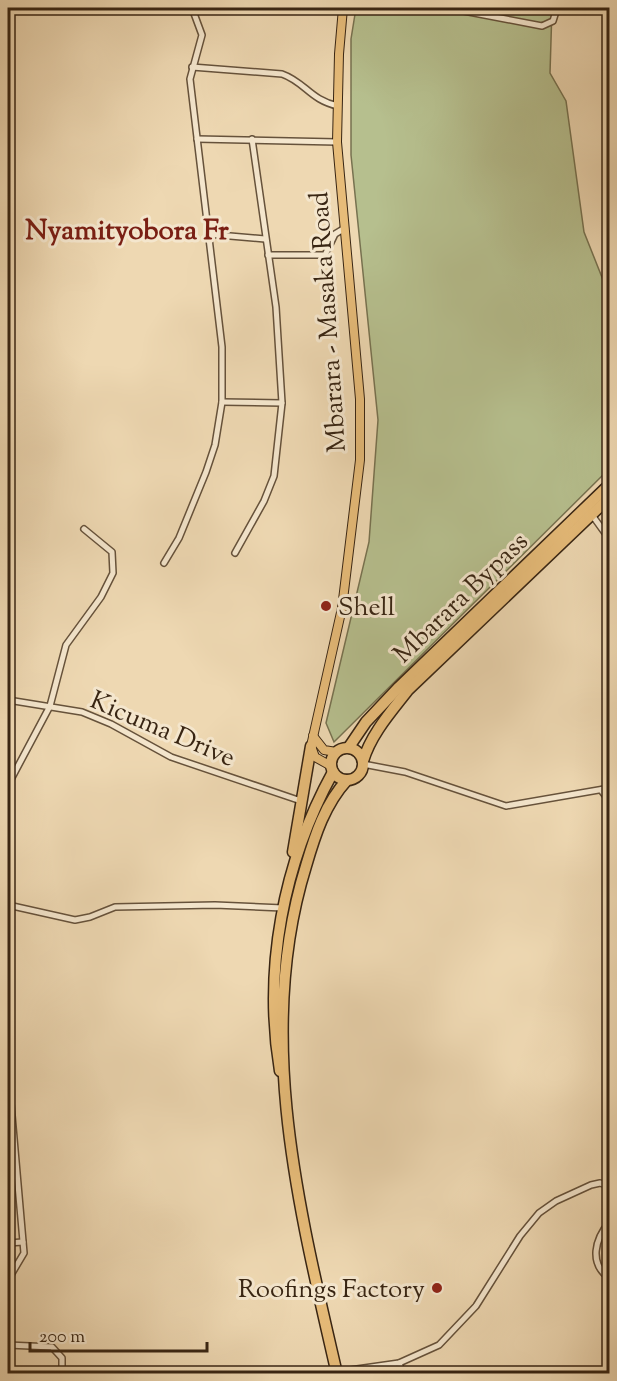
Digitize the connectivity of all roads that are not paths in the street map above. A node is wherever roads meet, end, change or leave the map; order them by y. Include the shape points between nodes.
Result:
1 (192, 8) edge
2 (344, 8) edge
3 (448, 8) edge
4 (557, 8) edge
5 (192, 67) junction
6 (338, 106) junction
7 (197, 138) junction
8 (252, 139) junction
9 (338, 142) junction
10 (345, 228) junction
11 (207, 234) junction
12 (265, 239) junction
13 (268, 255) junction
14 (222, 402) junction
15 (282, 403) junction
16 (609, 484) edge
17 (609, 497) edge
18 (591, 513) junction
19 (84, 529) dead end
20 (609, 540) edge
21 (235, 553) dead end
22 (164, 563) dead end
23 (8, 700) edge
24 (50, 706) junction
25 (312, 741) junction
26 (349, 747) junction
27 (336, 752) junction
28 (363, 763) junction
29 (332, 769) junction
30 (347, 780) junction
31 (8, 785) edge
32 (609, 788) edge
33 (601, 790) junction
34 (301, 801) junction
35 (609, 802) edge
36 (302, 824) junction
37 (8, 905) edge
38 (283, 908) junction
39 (8, 1027) edge
40 (286, 1101) junction
41 (609, 1186) edge
42 (609, 1221) edge
43 (23, 1242) junction
44 (8, 1243) edge
45 (609, 1279) edge
46 (8, 1280) edge
47 (8, 1345) edge
48 (399, 1363) junction
49 (336, 1373) edge
50 (62, 1374) edge
51 (403, 1374) edge

1 - 5 street via 202,35
2 - 6 main road, Mbarara - Masaka Road
3 - 4 street via 542,26 554,21
5 - 6 street via 290,76 318,99
5 - 7 street
6 - 9 main road, Mbarara - Masaka Road
7 - 8 street
7 - 11 street
8 - 9 street
8 - 12 street
9 - 10 main road, Mbarara - Masaka Road
10 - 13 street via 335,234 325,255
10 - 25 main road, Mbarara - Masaka Road via 360,399 360,460 342,608
11 - 12 street
11 - 14 street via 222,347
12 - 13 street
13 - 15 street via 276,307
14 - 15 street
14 - 22 street via 206,472 179,538
15 - 21 street via 274,476
16 - 26 highway, Mbarara Bypass via 399,687
17 - 18 highway, Mbarara Bypass
18 - 20 street
18 - 28 highway, Mbarara Bypass via 408,690 378,730
19 - 24 street via 112,552 112,573 101,597 66,645
23 - 24 street, Kicuma Drive
24 - 31 street
24 - 34 street, Kicuma Drive via 82,712 171,757
25 - 27 main road via 324,750
25 - 29 main road via 315,757
25 - 34 highway
26 - 27 highway
26 - 28 highway via 358,752
27 - 29 highway
28 - 30 highway via 357,777
28 - 33 street via 405,772 506,806
29 - 30 highway via 338,778
29 - 36 highway
30 - 40 highway via 330,801 313,844 289,933 283,1021
32 - 33 street
33 - 35 street
34 - 36 highway
36 - 38 highway
37 - 38 street via 75,920 115,907
38 - 40 highway via 273,981 275,1042
39 - 43 street
40 - 49 highway via 294,1177
41 - 48 street via 591,1185 539,1213 461,1324 440,1345
42 - 45 street via 595,1249 598,1265
43 - 44 street
43 - 46 street via 22,1259
47 - 50 street via 52,1347 62,1358
48 - 49 street
48 - 51 street

